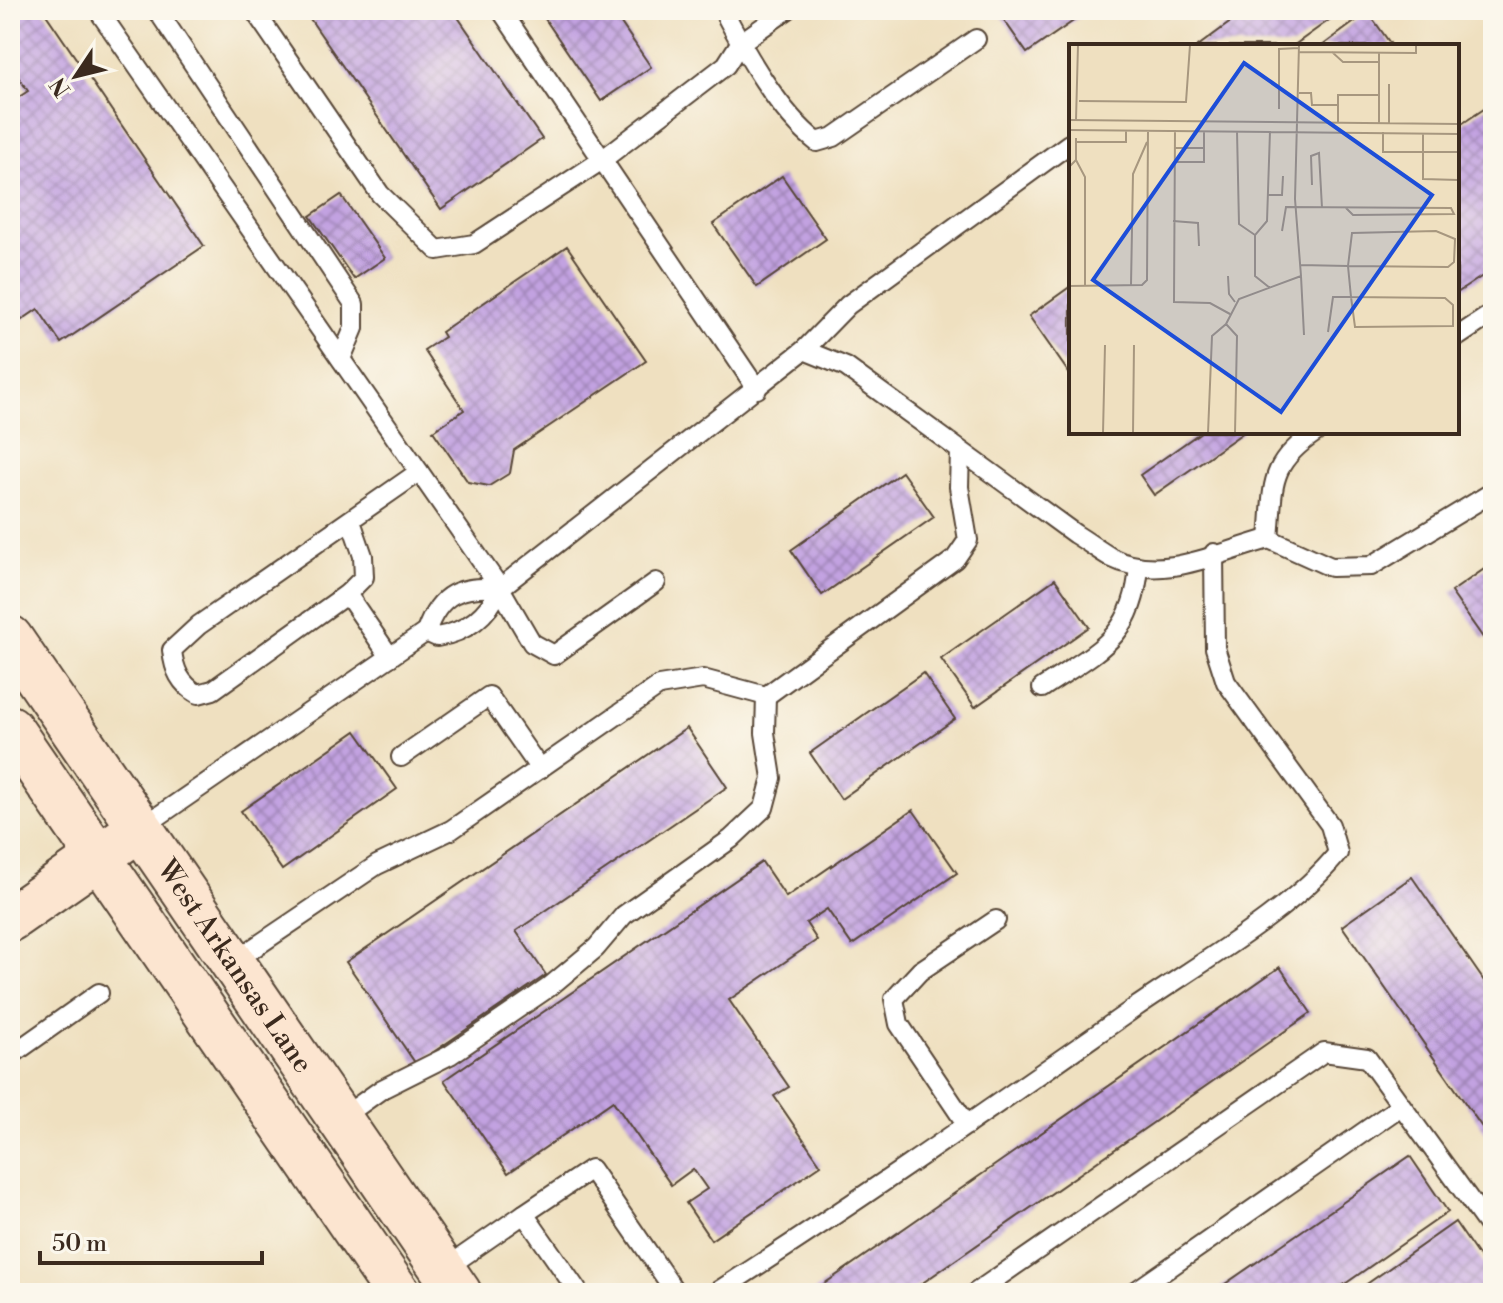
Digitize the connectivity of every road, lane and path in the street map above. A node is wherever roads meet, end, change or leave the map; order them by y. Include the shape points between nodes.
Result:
1 (98, 10) edge
2 (157, 10) edge
3 (254, 10) edge
4 (501, 10) edge
5 (723, 10) edge
6 (787, 10) edge
7 (976, 39) dead end
8 (740, 43) junction
9 (1069, 144) dead end
10 (602, 160) junction
11 (1493, 313) edge
12 (1459, 336) edge
13 (804, 350) junction
14 (341, 359) junction
15 (757, 389) junction
16 (1313, 434) edge
17 (960, 451) junction
18 (419, 472) junction
19 (1493, 492) edge
20 (351, 521) junction
21 (1269, 539) junction
22 (1214, 553) junction
23 (1139, 567) junction
24 (656, 582) dead end
25 (500, 588) junction
26 (347, 594) junction
27 (426, 632) junction
28 (10, 638) edge
29 (390, 657) junction
30 (1042, 688) dead end
31 (766, 696) junction
32 (10, 728) edge
33 (401, 757) dead end
34 (540, 769) junction
35 (141, 828) junction
36 (99, 857) junction
37 (10, 919) edge
38 (996, 920) dead end
39 (233, 962) junction
40 (99, 993) dead end
41 (10, 1056) edge
42 (1401, 1106) junction
43 (340, 1119) junction
44 (967, 1125) junction
45 (524, 1214) junction
46 (1493, 1232) edge
47 (451, 1281) edge
48 (398, 1293) edge
49 (579, 1293) edge
50 (676, 1293) edge
51 (715, 1293) edge
52 (975, 1293) edge
53 (1133, 1293) edge

1 - 14 lane
2 - 14 lane via 354,304 354,328
3 - 10 lane via 380,194 437,250 474,244
4 - 10 lane
5 - 8 lane
6 - 8 lane
7 - 8 lane via 834,137 817,142 801,130
8 - 10 lane via 726,65
9 - 13 lane via 848,305
10 - 15 lane
11 - 12 lane
13 - 15 lane
13 - 17 lane via 846,367
14 - 18 lane
15 - 25 lane
16 - 21 lane via 1293,447 1276,469
17 - 23 lane via 1075,534
17 - 31 lane via 959,487 968,540 955,559
18 - 20 lane
18 - 25 lane
19 - 21 lane via 1371,566 1331,567
20 - 26 lane via 364,577
20 - 26 lane via 199,625 172,650 184,686 198,694 213,690
21 - 22 lane
22 - 23 lane via 1164,569
22 - 44 lane via 1215,648 1226,682 1330,825 1338,853 1324,871 1247,931
23 - 30 lane via 1137,596 1125,626
24 - 25 lane via 554,655 532,643
25 - 27 lane via 490,609 466,627 437,637
25 - 27 lane via 469,586 446,598
26 - 29 lane
27 - 29 lane
28 - 35 main road, West Arkansas Lane
29 - 35 lane
31 - 34 lane via 703,679 659,686
31 - 43 lane via 772,778 764,808 731,839 624,915 596,948 548,988 450,1055 382,1089
32 - 36 main road, West Arkansas Lane
33 - 34 lane via 489,696
34 - 39 lane via 451,830 377,865
35 - 36 main road
35 - 39 main road, West Arkansas Lane
36 - 37 main road
36 - 48 main road, West Arkansas Lane
38 - 44 lane via 920,971 894,999 899,1024
39 - 43 main road, West Arkansas Lane
40 - 41 lane
42 - 46 lane
42 - 52 lane via 1367,1058 1324,1052
42 - 53 lane
43 - 47 main road, West Arkansas Lane
44 - 51 lane
45 - 47 lane
45 - 49 lane
45 - 50 lane via 591,1169

